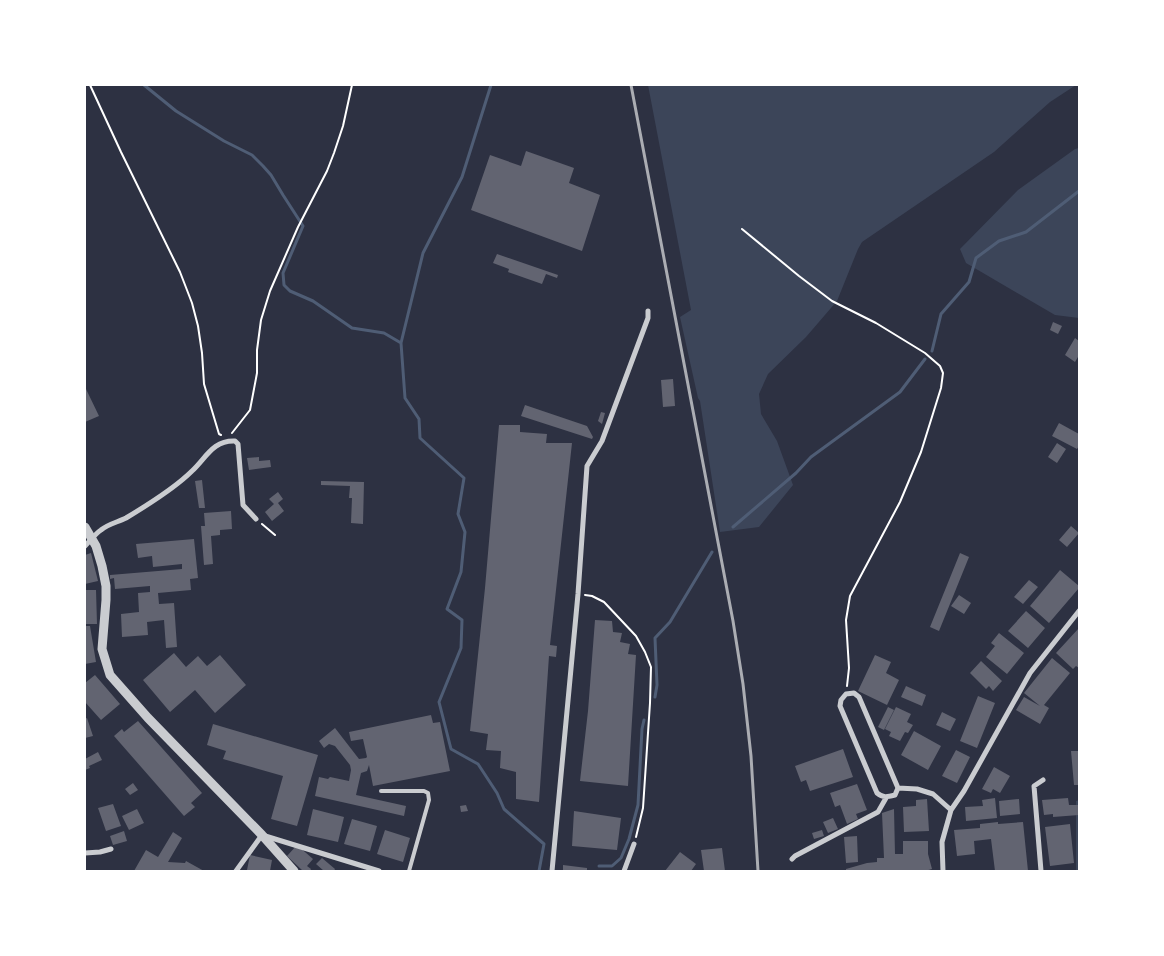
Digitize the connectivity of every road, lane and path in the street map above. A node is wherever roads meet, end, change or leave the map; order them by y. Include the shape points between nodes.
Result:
1 (90, 85) edge
2 (352, 85) edge
3 (742, 229) dead end
4 (648, 311) dead end
5 (227, 441) junction
6 (256, 519) joint
7 (85, 527) edge
8 (275, 535) dead end
9 (92, 539) junction
10 (85, 546) edge
11 (578, 594) junction
12 (1079, 611) edge
13 (846, 694) junction
14 (1043, 780) dead end
15 (898, 788) junction
16 (380, 791) dead end
17 (886, 798) junction
18 (952, 810) junction
19 (262, 835) junction
20 (634, 844) joint
21 (111, 849) dead end
22 (85, 853) edge
23 (792, 860) dead end
24 (236, 871) edge
25 (294, 871) edge
26 (379, 871) edge
27 (409, 871) edge
28 (552, 871) edge
29 (624, 871) edge
30 (943, 871) edge
31 (1041, 871) edge

1 - 5 path via 192,303 202,352 204,384 219,434
2 - 5 path via 343,126 327,171 270,291 261,320 250,410
3 - 13 path via 832,301 925,353 943,373 921,452 900,502 850,596 846,620 849,668
4 - 11 street via 602,441 587,466
5 - 6 street via 238,444 243,504
5 - 9 street via 204,456 179,482 102,529
6 - 8 path
7 - 9 street
9 - 10 street
9 - 19 street via 106,586 102,649 110,675
11 - 20 path via 604,602 636,636 650,667 643,808
11 - 28 street
12 - 18 street via 1030,673
13 - 15 street via 854,693 859,697
13 - 17 street via 840,706 877,793
14 - 31 street via 1034,786
15 - 17 street via 895,795
15 - 18 street via 933,794
16 - 27 lane via 428,793 429,800
17 - 23 street via 878,812
18 - 30 street via 942,842
19 - 24 street
19 - 25 street
19 - 26 street
20 - 29 street
21 - 22 street

